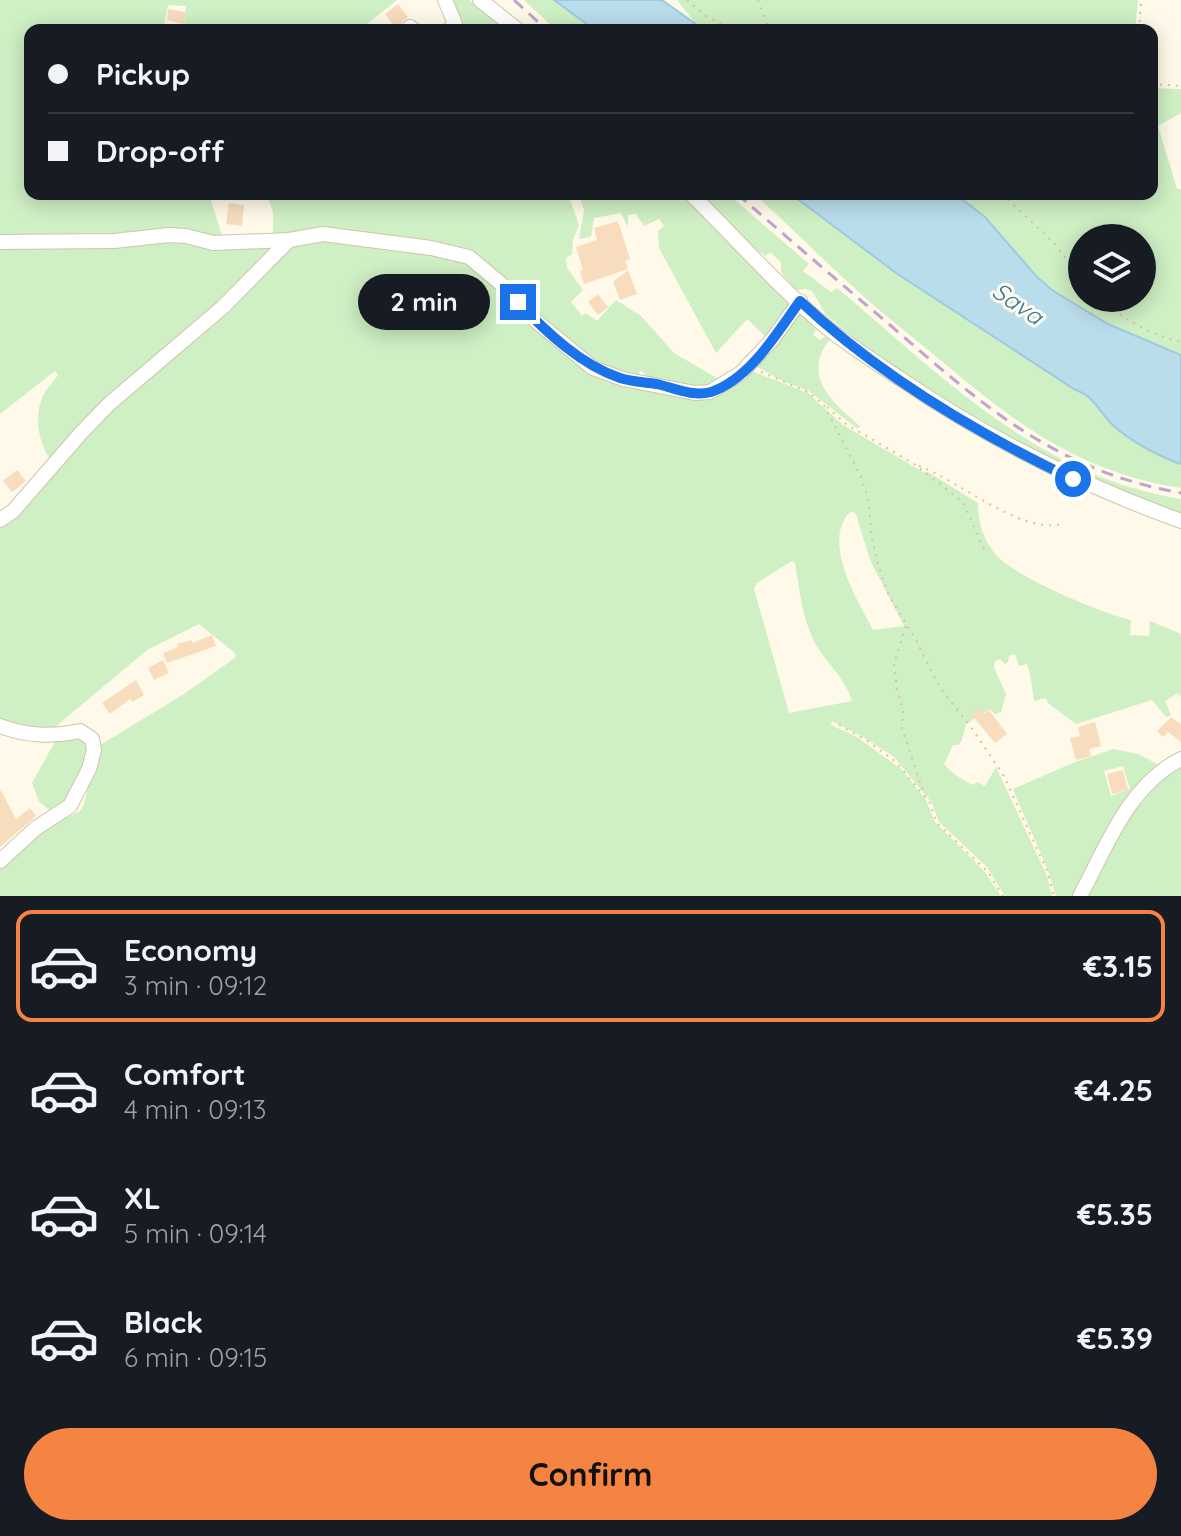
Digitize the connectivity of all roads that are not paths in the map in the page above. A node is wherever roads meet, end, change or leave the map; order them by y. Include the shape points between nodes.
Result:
1 (445, 0) edge
2 (480, 0) edge
3 (455, 24) edge
4 (510, 24) edge
5 (697, 200) edge
6 (289, 240) junction
7 (0, 242) edge
8 (800, 301) junction
9 (0, 520) edge
10 (1181, 521) edge
11 (0, 726) edge
12 (1181, 759) edge
13 (0, 861) edge
14 (1080, 896) edge

1 - 3 street
2 - 4 street
5 - 8 street
6 - 7 street via 213,243 169,235
6 - 8 street via 323,234 469,257 593,368 695,393 710,392 749,366
6 - 9 street via 223,307 109,404
8 - 10 street via 883,368 998,441 1098,490
11 - 13 street via 32,735 80,731 92,739 94,750 70,806
12 - 14 street via 1145,785 1128,806

